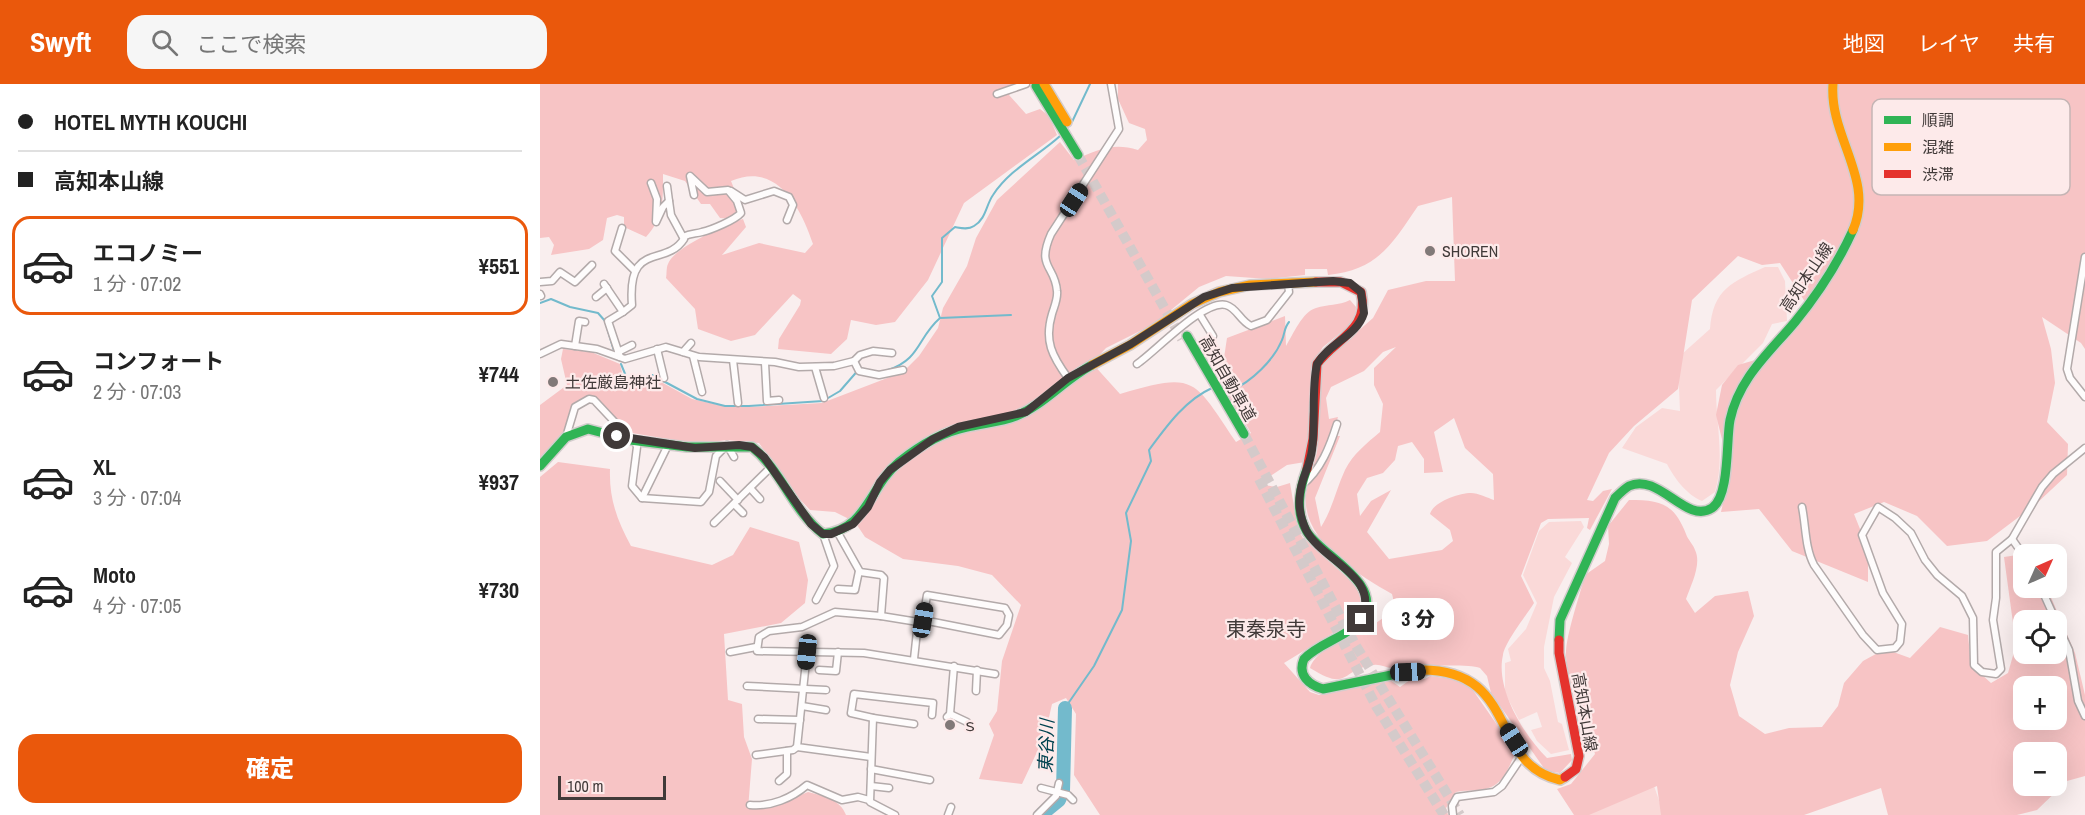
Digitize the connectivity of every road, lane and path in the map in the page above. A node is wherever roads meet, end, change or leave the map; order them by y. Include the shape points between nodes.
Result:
1 (1026, 84) edge
2 (1111, 84) edge
3 (1833, 84) edge
4 (1040, 85) edge
5 (997, 94) dead end
6 (1081, 154) tunnel mouth
7 (651, 183) dead end
8 (667, 186) dead end
9 (728, 190) junction
10 (694, 195) dead end
11 (669, 201) junction
12 (787, 220) dead end
13 (622, 228) dead end
14 (683, 237) junction
15 (2085, 257) edge
16 (592, 264) dead end
17 (635, 272) junction
18 (540, 282) edge
19 (1288, 284) junction
20 (596, 297) dead end
21 (623, 312) junction
22 (1200, 315) junction
23 (585, 322) dead end
24 (1213, 336) dead end
25 (1186, 340) tunnel mouth
26 (691, 343) dead end
27 (632, 345) dead end
28 (575, 346) junction
29 (657, 349) junction
30 (683, 352) junction
31 (892, 353) dead end
32 (540, 354) edge
33 (619, 354) junction
34 (693, 356) junction
35 (733, 360) junction
36 (854, 361) junction
37 (765, 363) junction
38 (1137, 364) dead end
39 (815, 367) junction
40 (903, 370) dead end
41 (664, 378) dead end
42 (1068, 378) junction
43 (702, 392) dead end
44 (2085, 397) edge
45 (824, 398) dead end
46 (779, 400) dead end
47 (738, 404) dead end
48 (1337, 424) dead end
49 (1240, 435) tunnel mouth
50 (566, 437) junction
51 (624, 438) junction
52 (635, 440) junction
53 (668, 445) junction
54 (727, 446) junction
55 (2085, 448) edge
56 (734, 457) dead end
57 (540, 466) edge
58 (771, 468) junction
59 (720, 481) dead end
60 (1302, 485) junction
61 (750, 488) junction
62 (642, 498) junction
63 (760, 499) dead end
64 (736, 502) junction
65 (1802, 507) dead end
66 (743, 513) dead end
67 (714, 523) dead end
68 (838, 533) junction
69 (823, 534) junction
70 (2012, 539) junction
71 (2016, 544) edge
72 (859, 571) junction
73 (831, 573) junction
74 (837, 577) dead end
75 (838, 589) dead end
76 (816, 600) dead end
77 (881, 616) junction
78 (920, 621) junction
79 (2067, 646) edge
80 (756, 647) junction
81 (730, 652) dead end
82 (807, 652) junction
83 (837, 652) junction
84 (914, 659) junction
85 (954, 666) junction
86 (819, 670) dead end
87 (977, 670) junction
88 (995, 674) dead end
89 (747, 686) dead end
90 (803, 687) junction
91 (826, 690) dead end
92 (976, 691) dead end
93 (802, 706) junction
94 (826, 710) dead end
95 (932, 715) dead end
96 (2085, 716) edge
97 (873, 718) junction
98 (758, 719) dead end
99 (800, 720) junction
100 (967, 722) dead end
101 (914, 724) dead end
102 (797, 747) junction
103 (787, 751) junction
104 (756, 754) dead end
105 (1523, 755) junction
106 (871, 757) junction
107 (871, 769) junction
108 (930, 780) dead end
109 (779, 781) dead end
110 (1059, 783) dead end
111 (871, 786) junction
112 (889, 788) dead end
113 (1041, 788) dead end
114 (1061, 793) junction
115 (1073, 800) dead end
116 (870, 801) junction
117 (750, 805) dead end
118 (951, 807) dead end
119 (895, 815) edge
120 (948, 815) edge
121 (1037, 815) edge
122 (1454, 815) edge

1 - 5 street
2 - 42 street via 1119,129 1051,234 1045,254 1057,294 1047,341
3 - 105 main road, 高知本山線 via 1833,119 1862,198 1854,231 1818,292 1740,389 1731,412 1724,474 1716,504 1710,509 1696,510 1642,483 1627,486 1615,498 1564,607 1558,635 1579,751 1577,765 1568,776 1553,780 1537,773
4 - 6 main road
7 - 11 street via 657,199 656,222
8 - 11 street
9 - 10 street via 705,191 690,176
9 - 12 street via 746,200 774,191 783,194 793,203
9 - 14 street via 739,205 740,215
11 - 14 street via 671,215
13 - 17 street via 615,251
14 - 17 street via 672,250 650,256
15 - 44 street via 2067,369
16 - 18 street via 575,282 560,272 552,281
17 - 21 street via 632,304
19 - 22 street via 1289,292 1267,320 1251,326 1222,304
19 - 42 main road, 高知本山線 via 1232,288 1204,297 1131,344
19 - 60 main road, 高知本山線 via 1344,281 1356,287 1364,300 1360,323 1325,352 1317,364 1312,454
20 - 21 street via 605,286
21 - 33 street via 608,321
22 - 24 street
22 - 38 street via 1174,331
23 - 28 street via 579,321
25 - 49 main road, 高知自動車道
26 - 30 street
27 - 33 street
28 - 32 street via 561,344
28 - 33 street
29 - 30 street
29 - 33 street via 627,359
29 - 41 street
30 - 34 street
31 - 36 street via 873,351
34 - 35 street
34 - 43 street
35 - 37 street
35 - 47 street
36 - 39 street
36 - 40 street via 858,370 879,375
37 - 39 street
37 - 46 street via 767,401
39 - 45 street
42 - 68 main road, 高知本山線 via 1026,412 958,427 933,439 890,470 864,512
48 - 60 street via 1330,447
50 - 51 main road via 588,429
50 - 51 street via 575,407 589,399 620,426
50 - 57 main road
51 - 52 main road
52 - 53 main road
52 - 62 street via 631,481
53 - 54 main road
53 - 62 street
54 - 56 street
54 - 58 main road via 756,448
54 - 62 street via 716,456 709,492 700,502
55 - 70 street via 2042,487
58 - 61 street
58 - 69 main road via 806,518
59 - 64 street
60 - 105 main road, 高知本山線 via 1300,510 1308,532 1360,583 1366,601 1361,619 1307,655 1302,666 1304,679 1314,688 1323,689 1392,672 1464,676 1481,690
61 - 63 street
61 - 64 street
64 - 66 street
64 - 67 street
65 - 70 street via 1808,553 1814,565 1877,650 1894,648 1903,630 1883,593 1862,535 1878,507 1911,533 1931,567 1962,596 1972,618 1974,665 1991,675 2001,669 1993,620 1996,552
68 - 69 main road
68 - 72 street
69 - 73 street via 834,566
70 - 71 street
72 - 75 street via 855,590
72 - 77 street via 881,574 884,578
73 - 74 street
73 - 76 street
77 - 78 street
77 - 80 street via 835,612 795,629 770,631 759,637
78 - 78 street via 999,635 1007,626 1009,615 1005,608 927,595
78 - 84 street
79 - 96 street via 2078,701
80 - 81 street
80 - 82 street via 759,651
82 - 83 street
82 - 90 street
83 - 84 street
83 - 86 street via 836,671
84 - 85 street
85 - 87 street
85 - 100 street via 949,716
87 - 88 street
87 - 92 street
89 - 90 street
90 - 91 street
90 - 93 street
93 - 94 street
93 - 99 street
95 - 97 street via 933,703 854,694 851,713
97 - 101 street
97 - 106 street
98 - 99 street
99 - 102 street
102 - 103 street
102 - 106 street
103 - 104 street
103 - 109 street via 787,774
105 - 122 street via 1494,792 1457,797 1452,806
106 - 107 street
107 - 108 street
107 - 111 street
110 - 114 street
111 - 112 street
111 - 116 street
113 - 114 street
114 - 115 street
114 - 121 street
116 - 117 street via 858,797 842,800 807,785 795,795 771,804
116 - 119 street
118 - 120 street

